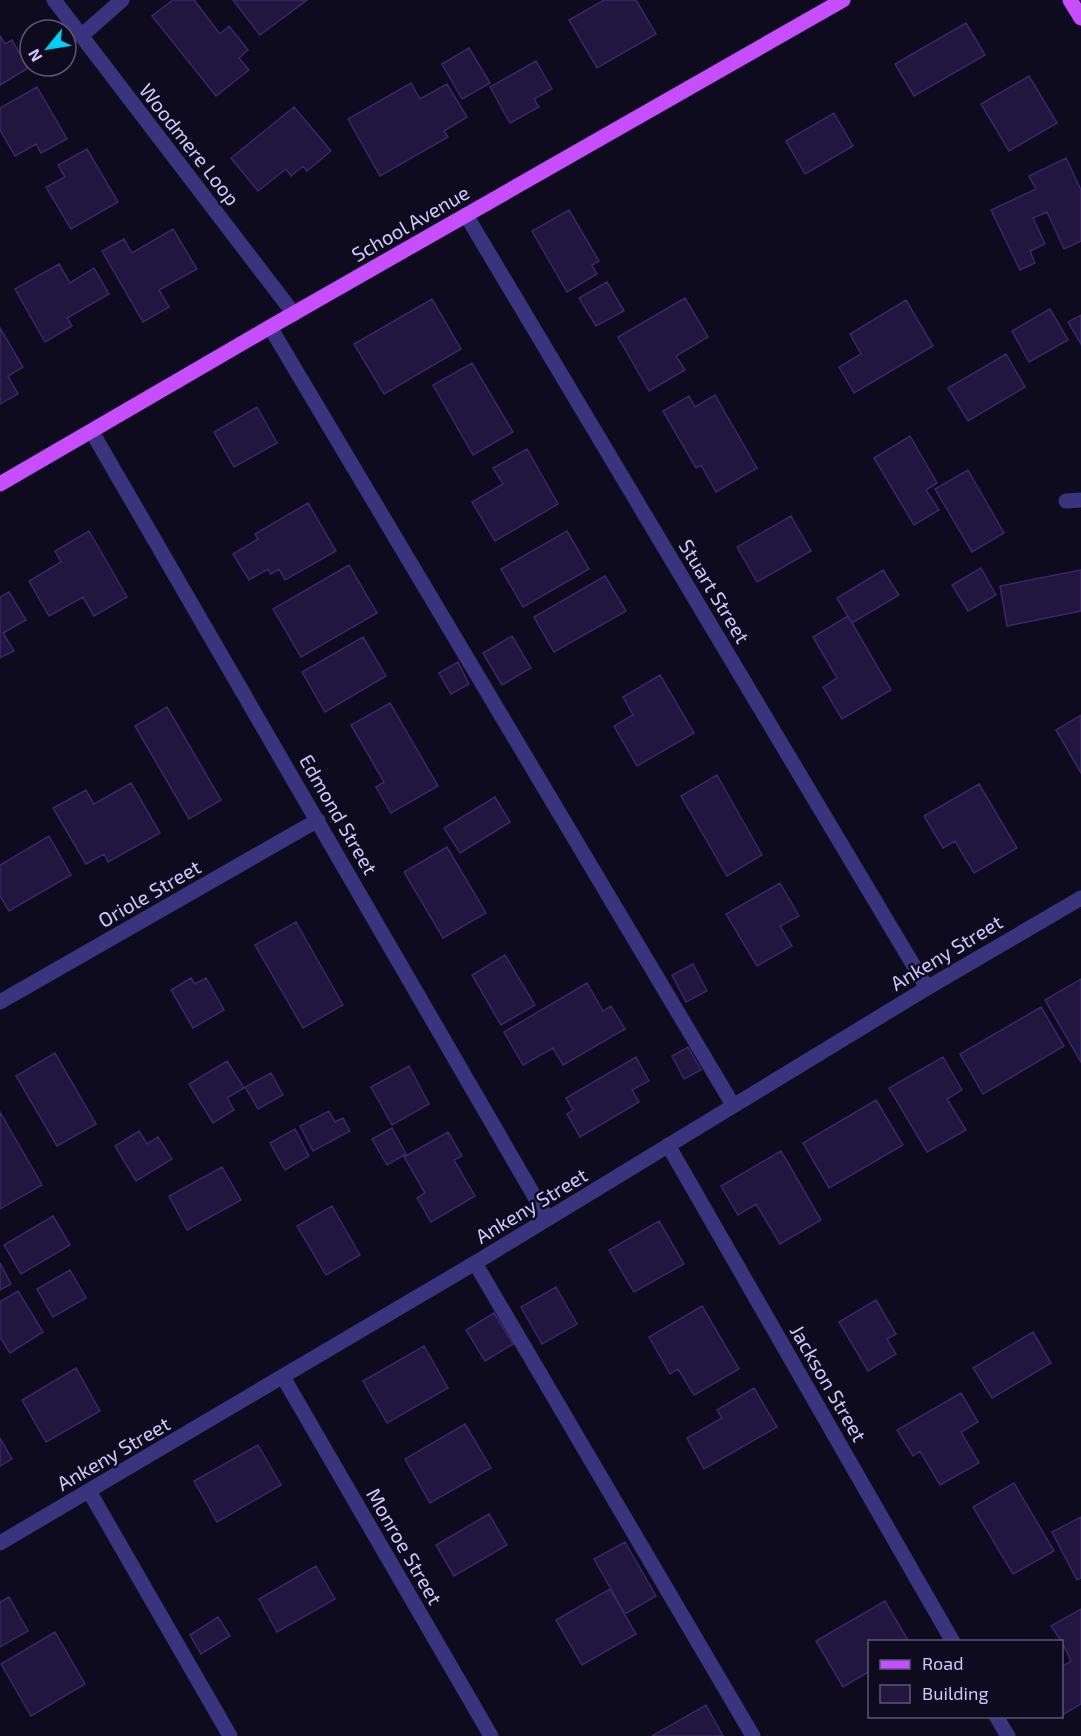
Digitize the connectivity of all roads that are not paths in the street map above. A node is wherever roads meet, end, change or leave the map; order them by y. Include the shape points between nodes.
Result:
1 (54, 0) edge
2 (122, 0) edge
3 (843, 0) edge
4 (1070, 0) edge
5 (1081, 18) edge
6 (81, 36) junction
7 (466, 215) junction
8 (294, 314) junction
9 (270, 327) junction
10 (92, 432) junction
11 (0, 484) edge
12 (318, 820) junction
13 (1081, 898) edge
14 (927, 988) junction
15 (0, 1002) edge
16 (733, 1105) junction
17 (668, 1145) junction
18 (548, 1218) junction
19 (474, 1263) junction
20 (283, 1377) junction
21 (89, 1491) junction
22 (0, 1543) edge
23 (952, 1640) edge
24 (997, 1718) edge
25 (230, 1736) edge
26 (491, 1736) edge
27 (753, 1736) edge
28 (1008, 1736) edge

1 - 6 street, Woodmere Loop
2 - 6 street
3 - 7 main road, School Avenue
4 - 5 main road
6 - 8 street, Woodmere Loop
7 - 8 main road, School Avenue
7 - 14 street, Stuart Street
8 - 9 main road, School Avenue
9 - 10 main road, School Avenue
9 - 16 street
10 - 11 main road, School Avenue
10 - 12 street, Edmond Street
12 - 15 street, Oriole Street
12 - 18 street, Edmond Street
13 - 14 street, Ankeny Street
14 - 16 street, Ankeny Street
16 - 17 street, Ankeny Street
17 - 18 street, Ankeny Street
17 - 23 street, Jackson Street
18 - 19 street, Ankeny Street
19 - 20 street, Ankeny Street
19 - 27 street
20 - 21 street, Ankeny Street
20 - 26 street, Monroe Street
21 - 22 street, Ankeny Street
21 - 25 street
24 - 28 street

